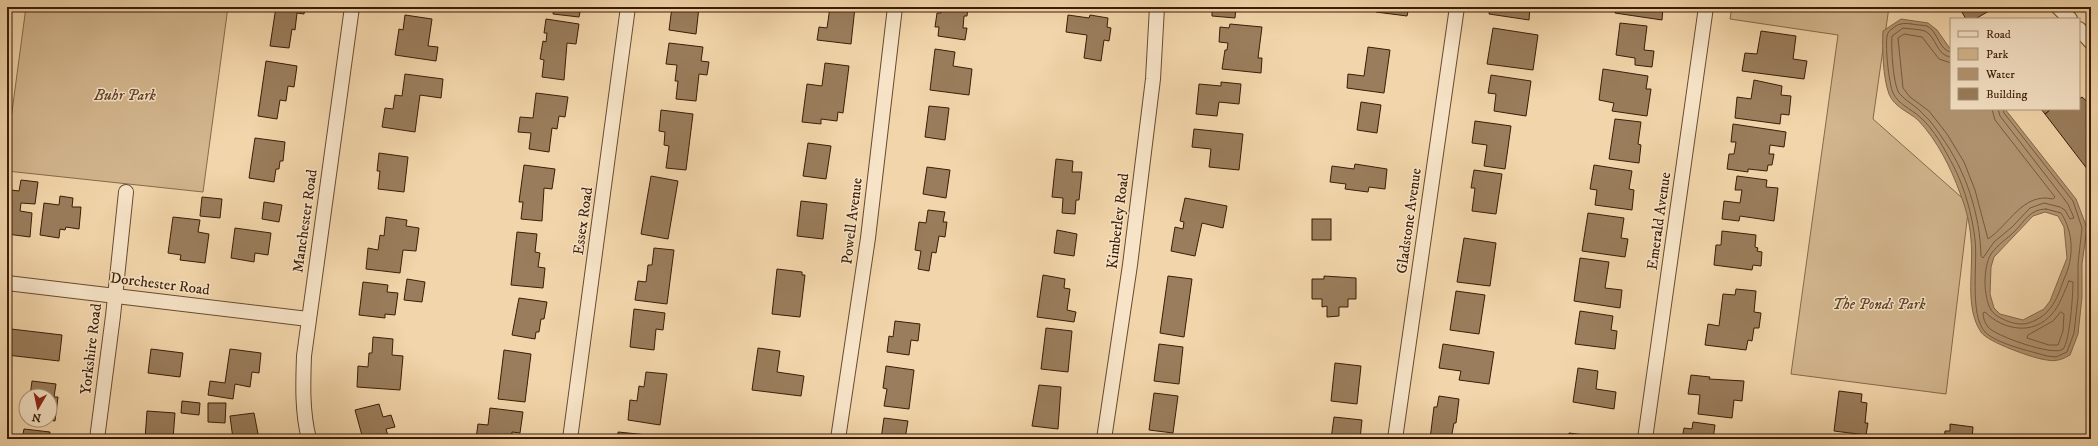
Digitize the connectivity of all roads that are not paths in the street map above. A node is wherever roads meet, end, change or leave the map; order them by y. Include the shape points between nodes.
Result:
1 (352, 7) edge
2 (628, 7) edge
3 (895, 7) edge
4 (1158, 7) edge
5 (1457, 7) edge
6 (1706, 7) edge
7 (2058, 7) edge
8 (2069, 18) edge
9 (2080, 30) edge
10 (2091, 42) edge
11 (126, 192) dead end
12 (7, 283) edge
13 (115, 295) junction
14 (308, 318) junction
15 (97, 439) edge
16 (309, 439) edge
17 (570, 439) edge
18 (838, 439) edge
19 (1104, 439) edge
20 (1395, 439) edge
21 (1645, 439) edge

1 - 14 street, Manchester Road
2 - 17 street, Essex Road
3 - 18 street, Powell Avenue via 868,238
4 - 19 street, Kimberley Road via 1152,94
5 - 20 street, Gladstone Avenue
6 - 21 street, Emerald Avenue
7 - 8 street
9 - 10 street
11 - 13 street, Yorkshire Road
12 - 13 street, Dorchester Road
13 - 14 street, Dorchester Road
13 - 15 street, Yorkshire Road
14 - 16 street, Manchester Road via 303,392 305,424

